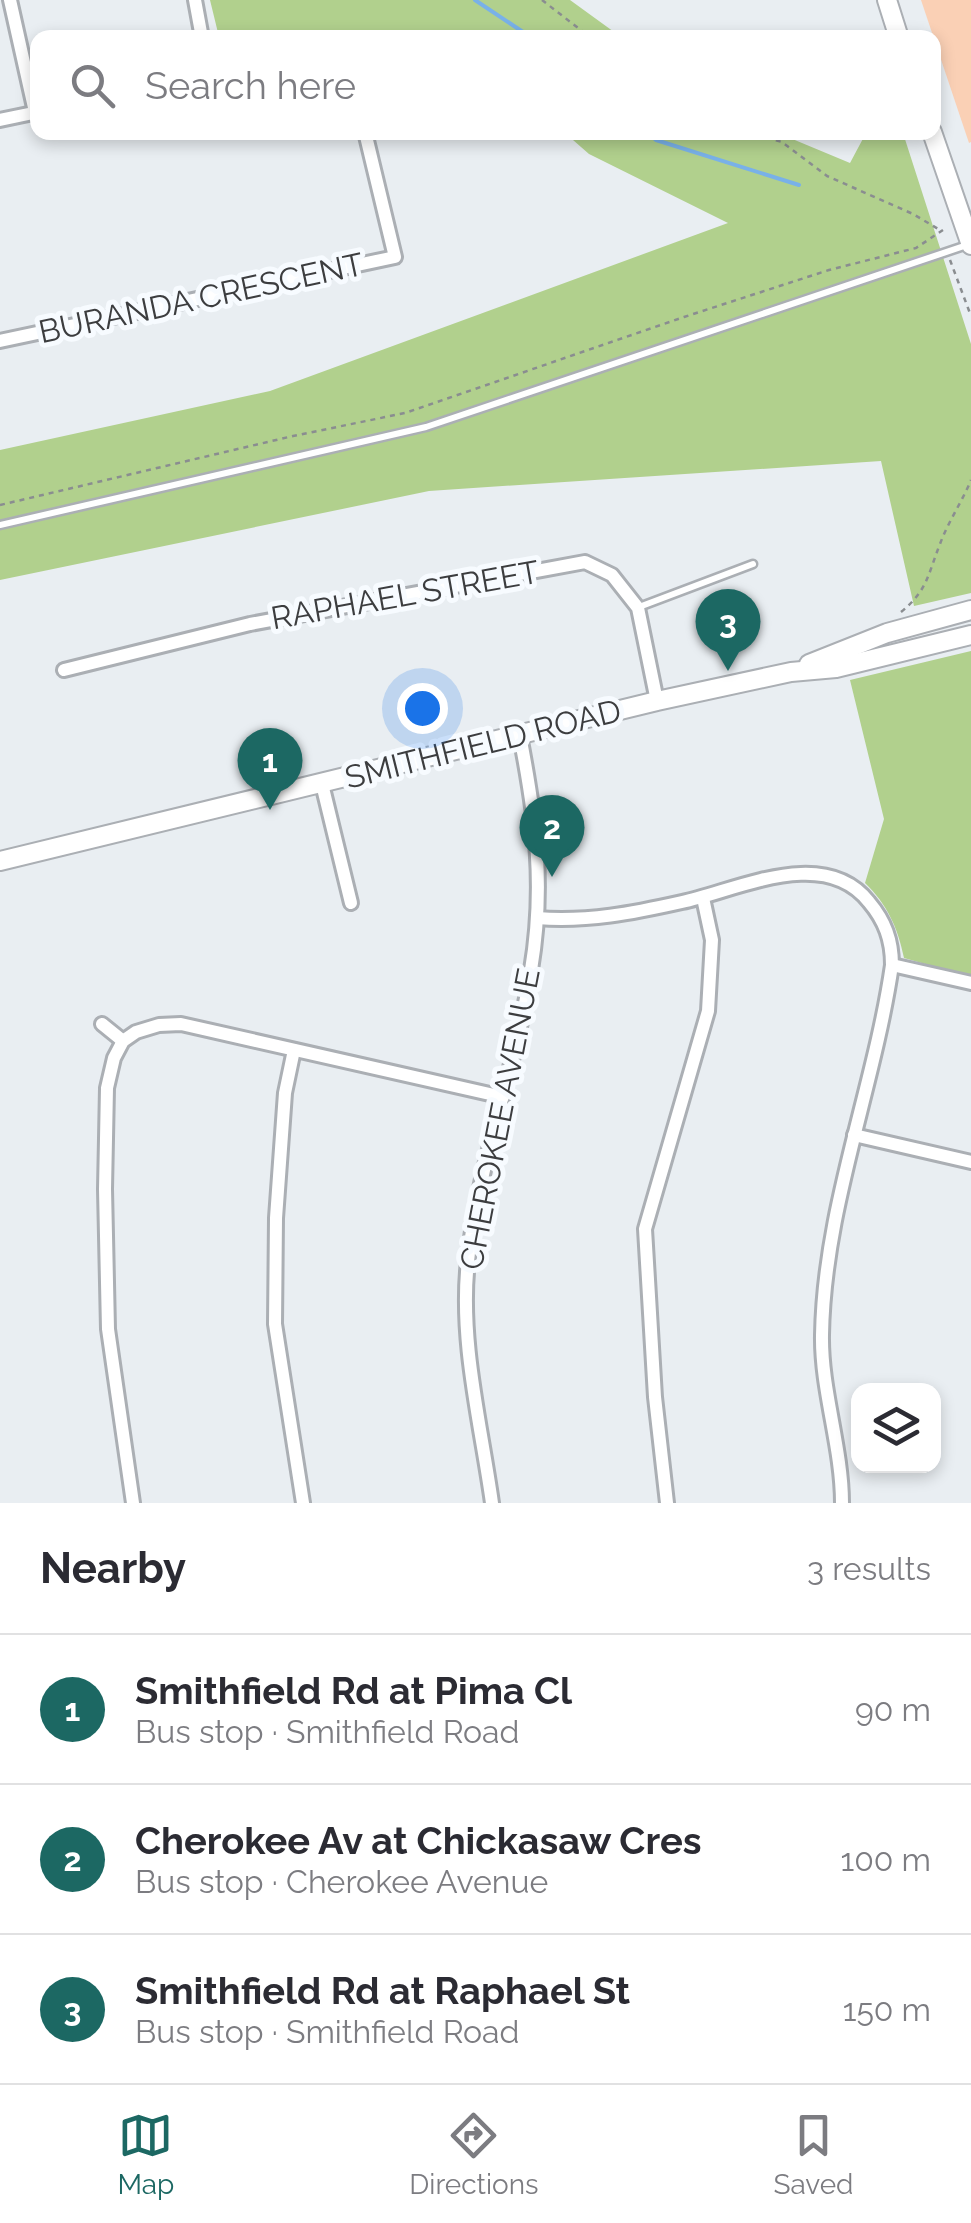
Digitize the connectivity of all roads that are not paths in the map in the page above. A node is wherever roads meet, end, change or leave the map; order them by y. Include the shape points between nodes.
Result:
1 (10, 0) edge
2 (194, 0) edge
3 (887, 0) edge
4 (200, 30) edge
5 (897, 30) edge
6 (30, 86) edge
7 (30, 113) edge
8 (0, 120) edge
9 (367, 140) edge
10 (935, 140) edge
11 (971, 244) edge
12 (0, 342) edge
13 (0, 525) edge
14 (753, 564) dead end
15 (638, 608) junction
16 (971, 610) edge
17 (971, 635) edge
18 (64, 670) dead end
19 (790, 672) junction
20 (657, 701) junction
21 (520, 736) junction
22 (322, 784) junction
23 (0, 861) edge
24 (703, 898) junction
25 (351, 903) dead end
26 (537, 918) junction
27 (892, 965) junction
28 (971, 983) edge
29 (102, 1024) dead end
30 (124, 1041) junction
31 (294, 1050) junction
32 (503, 1097) junction
33 (854, 1135) junction
34 (971, 1162) edge
35 (133, 1503) edge
36 (304, 1503) edge
37 (492, 1503) edge
38 (668, 1503) edge
39 (842, 1503) edge

1 - 6 street
2 - 4 street
3 - 5 main road
7 - 8 street
9 - 12 street, BURANDA CRESCENT via 394,256
10 - 11 main road
11 - 13 lane via 426,427
14 - 15 lane
15 - 18 street, RAPHAEL STREET via 612,575 585,562 250,624
15 - 20 street
16 - 19 main road, SMITHFIELD ROAD via 888,633
17 - 19 main road, SMITHFIELD ROAD via 836,668
19 - 20 main road, SMITHFIELD ROAD
20 - 21 main road, SMITHFIELD ROAD
21 - 22 main road, SMITHFIELD ROAD
21 - 26 street, CHEROKEE AVENUE via 536,823
22 - 23 main road, SMITHFIELD ROAD
22 - 25 street
24 - 26 street via 618,916
24 - 27 street via 802,873 842,880 881,916
24 - 38 street via 712,940 708,1012 646,1229
26 - 32 street, CHEROKEE AVENUE
27 - 28 street
27 - 33 street
29 - 30 street
30 - 31 street via 148,1028 181,1024
30 - 35 street via 107,1088 104,1189 107,1309
31 - 32 street
31 - 36 street via 276,1218 276,1324
32 - 37 street, CHEROKEE AVENUE via 466,1284
33 - 34 street
33 - 39 street via 828,1242 821,1339

